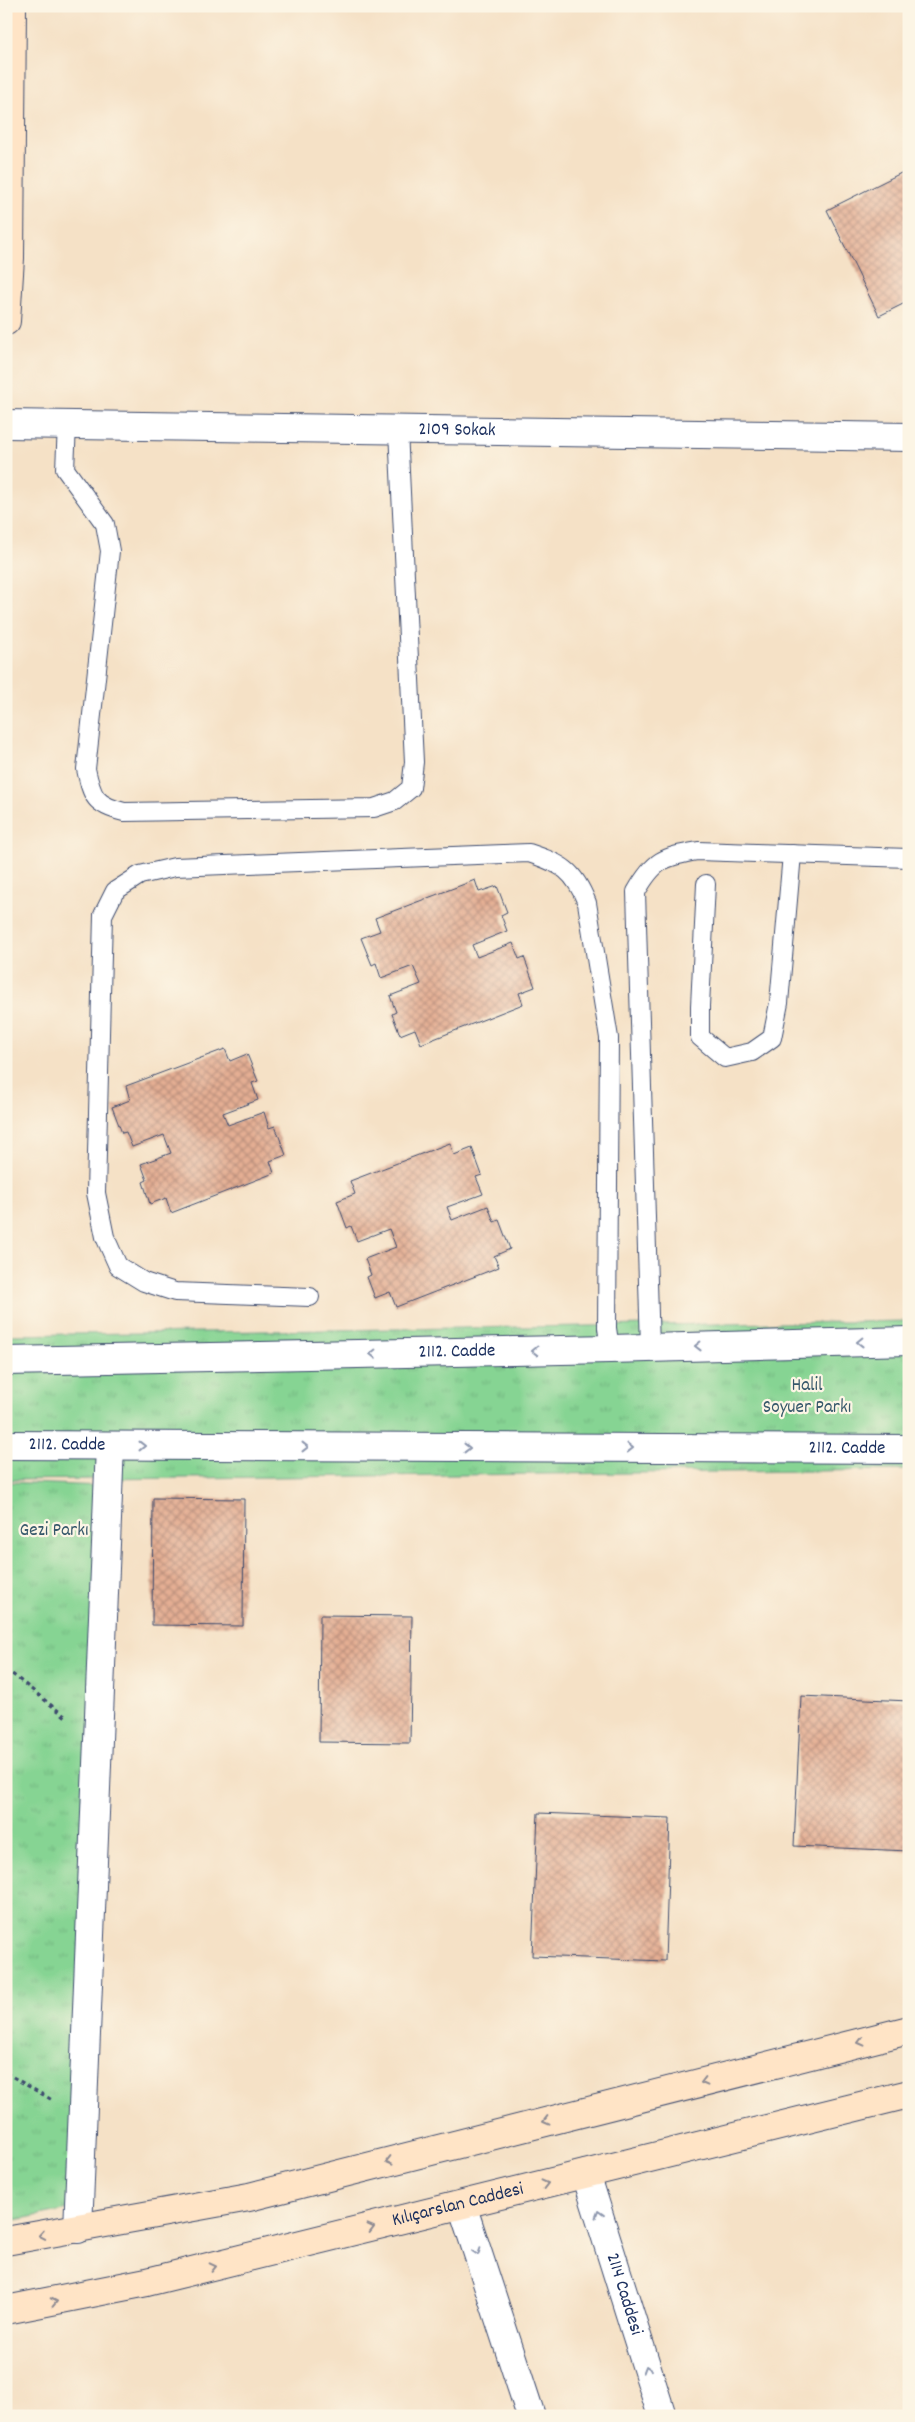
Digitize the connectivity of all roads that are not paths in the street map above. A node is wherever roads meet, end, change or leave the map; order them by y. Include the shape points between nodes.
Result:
1 (12, 6) edge
2 (8, 224) edge
3 (6, 321) edge
4 (6, 424) edge
5 (67, 425) junction
6 (398, 430) junction
7 (909, 437) edge
8 (792, 854) junction
9 (909, 858) edge
10 (706, 884) dead end
11 (310, 1296) dead end
12 (909, 1341) edge
13 (650, 1347) junction
14 (610, 1349) junction
15 (6, 1361) edge
16 (6, 1445) edge
17 (110, 1446) junction
18 (909, 1449) edge
19 (909, 2030) edge
20 (909, 2094) edge
21 (586, 2174) junction
22 (462, 2205) junction
23 (78, 2229) junction
24 (6, 2241) edge
25 (6, 2310) edge
26 (531, 2416) edge
27 (662, 2416) edge

1 - 2 main road
2 - 3 main road
4 - 5 street, 2109 Sokak
5 - 6 street, 2109 Sokak
5 - 6 lane via 65,469 105,524 110,551 86,769 91,791 105,808 124,812 374,808 395,801 411,788 414,762
6 - 7 street, 2109 Sokak
8 - 9 lane
8 - 10 lane via 779,1003 772,1038 752,1052 725,1058 700,1036
8 - 13 lane via 698,851 670,856 649,869 636,892
11 - 14 lane via 175,1292 144,1282 118,1266 105,1237 96,1193 103,914 115,890 140,875 175,867 530,853 558,862 579,883 587,903 608,1028
12 -> 13 street, 2112. Cadde
13 - 14 street, 2112. Cadde
14 -> 15 street, 2112. Cadde
16 - 17 street, 2112. Cadde
17 -> 18 street, 2112. Cadde
17 - 23 street
19 -> 23 main road via 248,2197
20 - 21 main road, Kılıçarslan Caddesi
22 -> 21 main road, Kılıçarslan Caddesi
27 -> 21 street, 2114 Caddesi
25 -> 22 main road, Kılıçarslan Caddesi via 147,2282
22 -> 26 street
23 -> 24 main road

